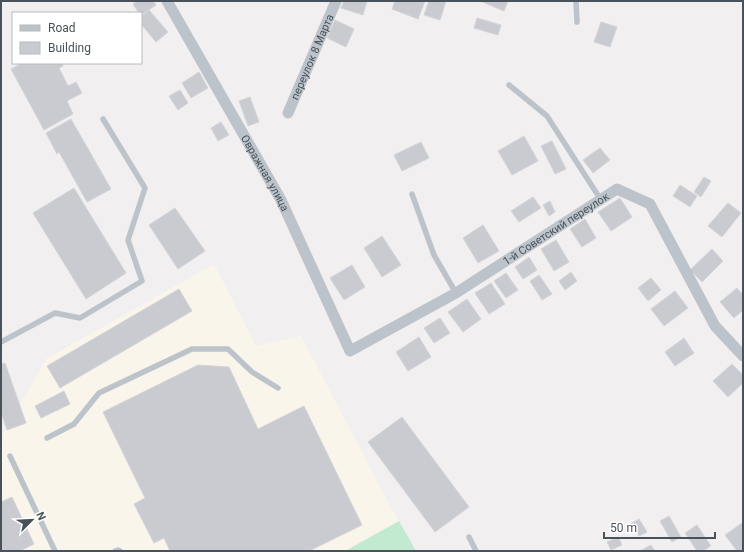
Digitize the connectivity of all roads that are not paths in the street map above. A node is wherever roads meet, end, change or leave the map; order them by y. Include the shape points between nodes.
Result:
1 (166, 1) edge
2 (336, 1) edge
3 (576, 1) edge
4 (577, 22) dead end
5 (509, 85) dead end
6 (288, 113) dead end
7 (103, 119) dead end
8 (412, 194) dead end
9 (601, 200) junction
10 (456, 293) junction
11 (1, 342) edge
12 (350, 351) joint
13 (743, 356) edge
14 (278, 388) dead end
15 (47, 438) dead end
16 (10, 456) dead end
17 (469, 537) dead end
18 (55, 551) edge
19 (115, 551) edge
20 (120, 551) edge
21 (476, 551) edge

1 - 12 street, Овражная улица via 281,200
2 - 6 street, переулок 8 Марта
3 - 4 lane
5 - 9 lane via 547,116
7 - 11 lane via 145,188 128,240 142,281 80,318 55,313
8 - 10 lane via 434,255
9 - 10 street, 1-й Советский переулок
9 - 13 street, 1-й Советский переулок via 617,189 650,204 715,326
10 - 12 street, 1-й Советский переулок
14 - 15 lane via 252,372 228,349 192,349 99,393 74,424
16 - 18 lane
17 - 21 lane
19 - 20 lane

